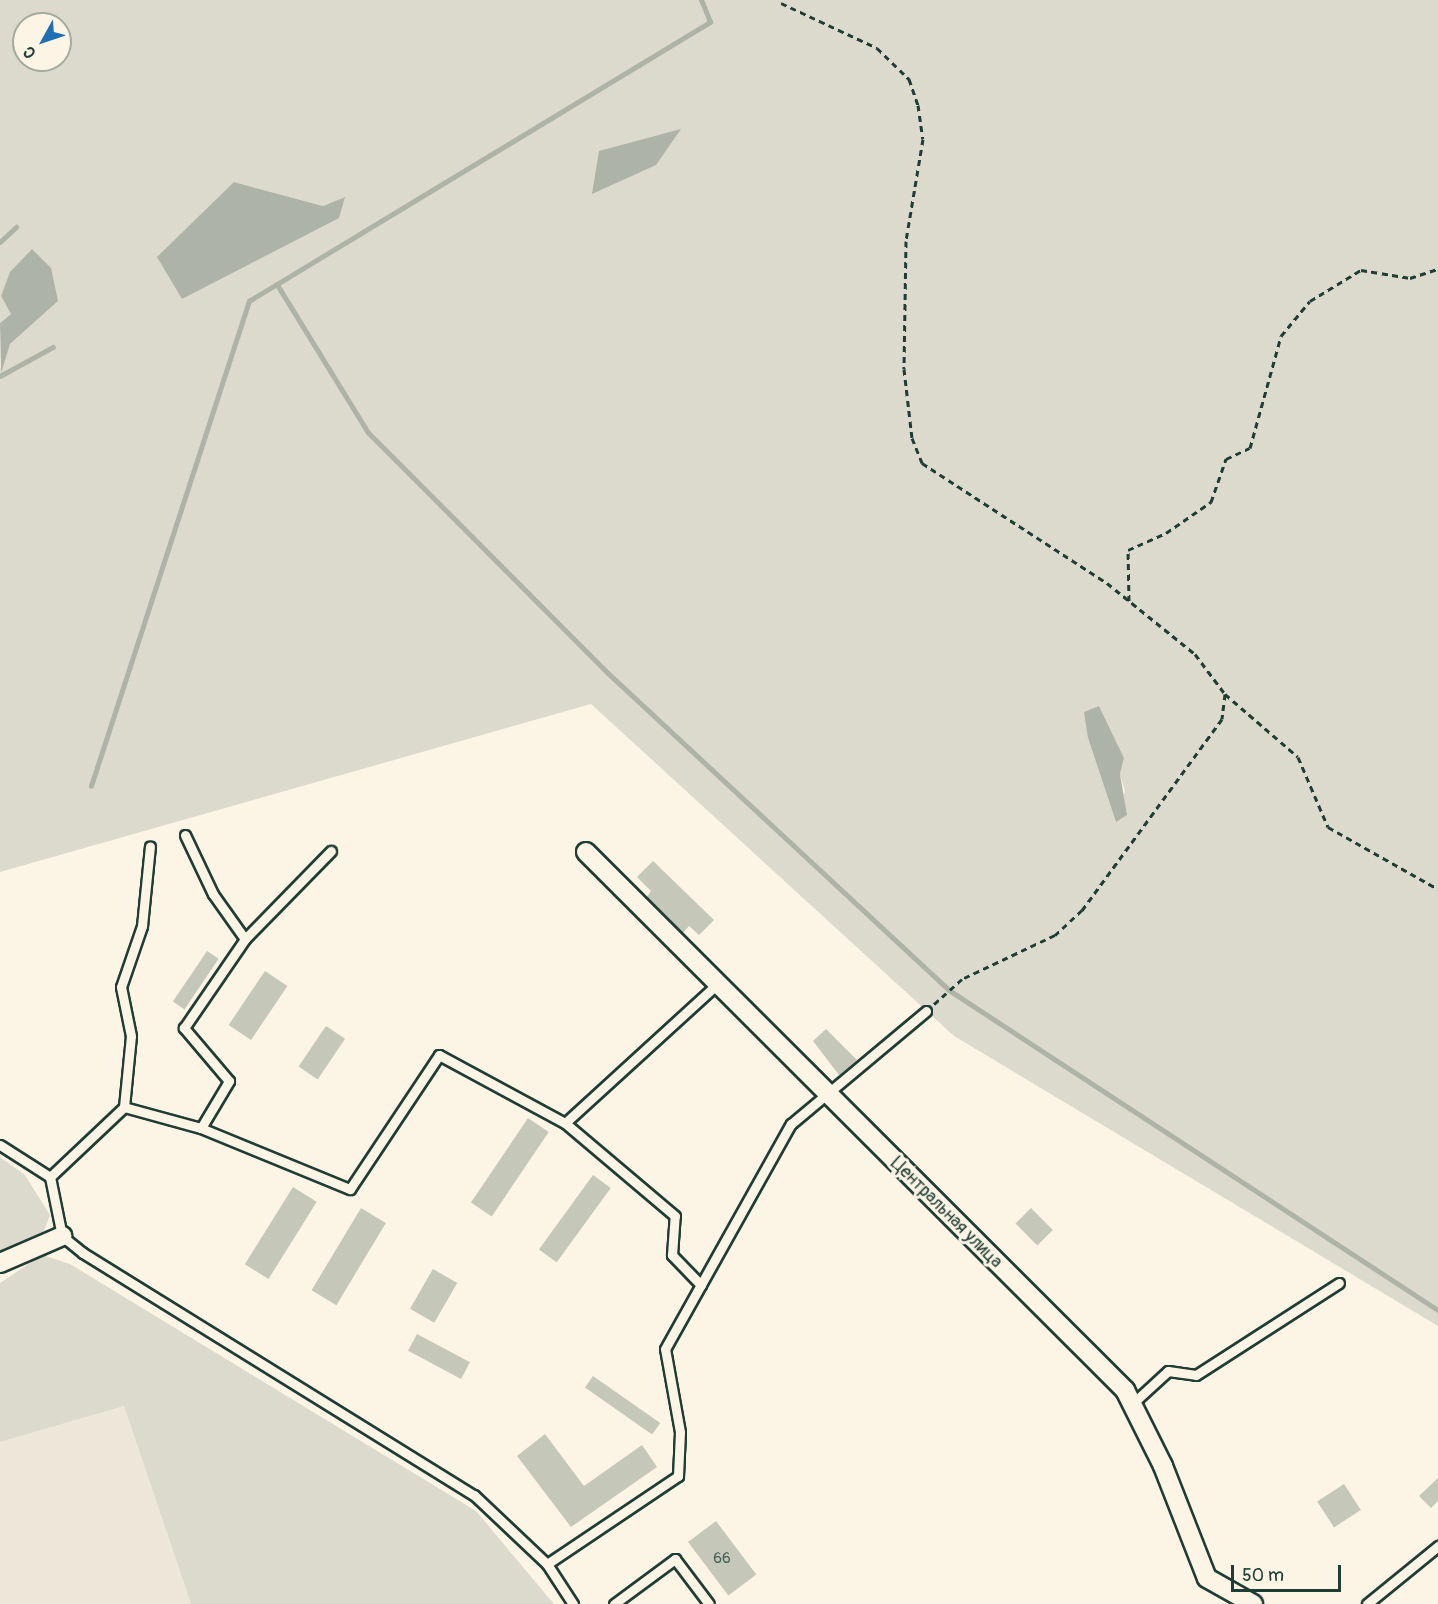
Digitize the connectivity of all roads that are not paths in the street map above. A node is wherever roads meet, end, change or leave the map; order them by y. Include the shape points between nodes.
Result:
1 (185, 835) dead end
2 (150, 846) dead end
3 (331, 851) dead end
4 (586, 852) dead end
5 (245, 939) junction
6 (717, 984) junction
7 (926, 1011) road end
8 (826, 1095) junction
9 (124, 1107) junction
10 (565, 1123) junction
11 (201, 1128) junction
12 (0, 1145) edge
13 (50, 1177) junction
14 (62, 1236) junction
15 (0, 1263) edge
16 (1339, 1282) dead end
17 (701, 1285) junction
18 (1132, 1404) junction
19 (1438, 1546) edge
20 (547, 1564) junction
21 (573, 1604) edge
22 (615, 1604) edge
23 (709, 1604) edge
24 (1253, 1604) edge
25 (1367, 1604) edge

1 - 5 lane via 213,894
2 - 9 lane via 142,926 121,987 131,1036
3 - 5 lane
4 - 6 street, Центральная улица
5 - 11 lane via 184,1028 229,1081
6 - 8 street, Центральная улица
6 - 10 lane
7 - 8 lane
8 - 17 lane via 791,1124
8 - 18 street, Центральная улица via 1125,1390
9 - 11 lane
9 - 13 lane
10 - 11 lane via 439,1055 350,1189
10 - 17 lane via 675,1216 672,1255
12 - 13 lane
13 - 14 lane
14 - 15 street
14 - 20 lane via 445,1481 474,1495
16 - 18 lane via 1196,1375 1168,1371
17 - 20 lane via 665,1349 680,1432 678,1476
18 - 24 street, Центральная улица via 1208,1578
19 - 25 lane
20 - 21 lane
22 - 23 lane via 675,1559

